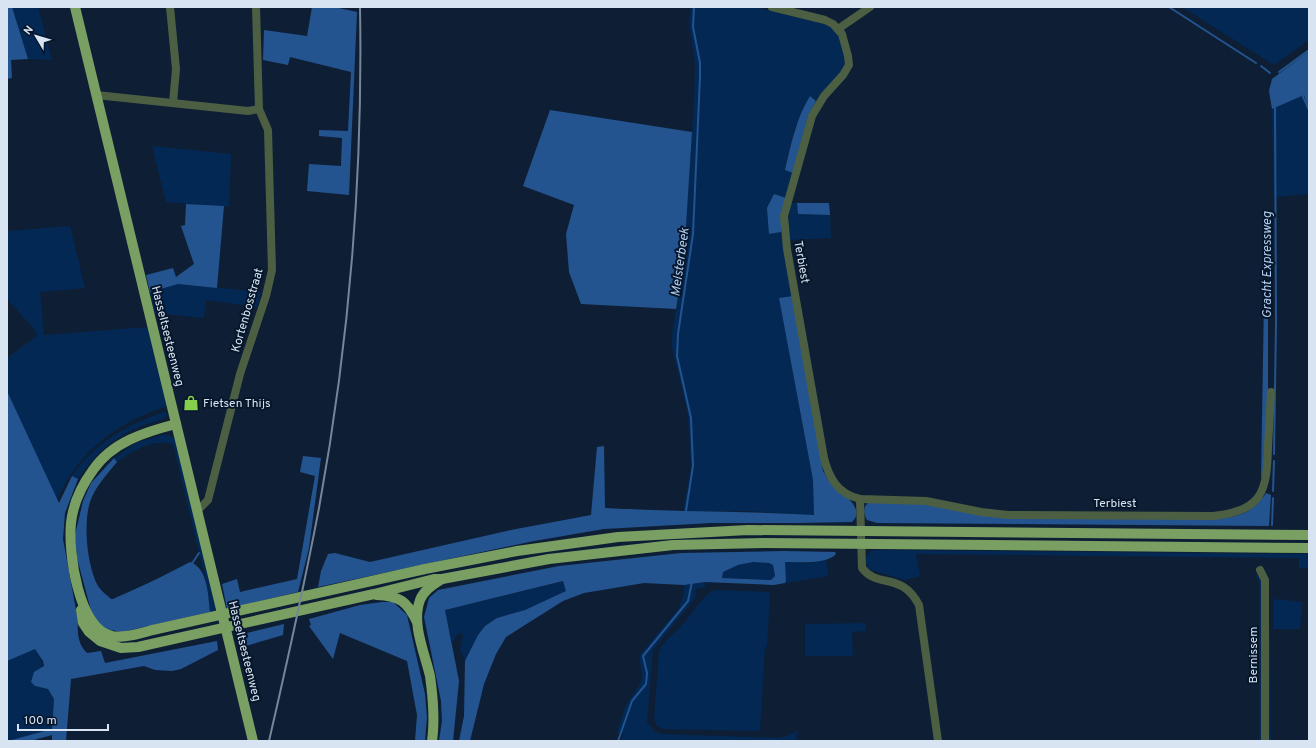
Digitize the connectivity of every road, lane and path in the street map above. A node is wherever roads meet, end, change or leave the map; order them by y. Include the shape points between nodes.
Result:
1 (75, 7) edge
2 (170, 7) edge
3 (256, 7) edge
4 (772, 7) edge
5 (870, 7) edge
6 (838, 29) junction
7 (96, 95) junction
8 (173, 103) junction
9 (259, 109) junction
10 (1270, 392) dead end
11 (176, 424) junction
12 (860, 499) junction
13 (197, 511) junction
14 (861, 531) junction
15 (1309, 535) edge
16 (861, 545) junction
17 (1309, 548) edge
18 (1260, 570) dead end
19 (442, 579) junction
20 (374, 594) junction
21 (82, 602) junction
22 (418, 626) junction
23 (253, 741) edge
24 (432, 741) edge
25 (938, 741) edge
26 (1265, 741) edge

1 - 7 main road, Hasseltsesteenweg
2 - 8 street via 176,69
3 - 9 street, Kortenbosstraat
4 - 6 street via 825,20
5 - 6 street
6 - 12 street, Terbiest via 844,39 849,64 812,116 788,199 784,230 828,473 839,488 849,496
7 - 8 street
7 - 11 main road, Hasseltsesteenweg
8 - 9 street via 248,111
9 - 13 street, Kortenbosstraat via 268,130 272,270 240,374 208,500
10 - 12 street, Terbiest via 1268,469 1265,486 1259,497 1247,508 1231,514 1008,515 926,501
11 - 13 main road, Hasseltsesteenweg
11 - 21 main road via 136,435 106,454 82,487 71,522 71,544
12 - 14 street
13 - 23 main road, Hasseltsesteenweg
14 - 15 main road
14 - 16 street
14 - 21 main road via 686,532 618,537 517,551 123,636 112,636 96,627
16 - 17 main road
16 - 19 main road via 765,543 673,546 549,559
16 - 25 street via 862,568 866,573 904,586 919,605
18 - 26 street, Bernissem via 1265,580
19 - 20 main road
19 - 22 main road via 429,588 421,599 418,606
20 - 21 main road via 162,642 121,648 100,641 89,632 83,623
20 - 22 main road via 393,596 404,602 410,608
22 - 24 main road via 432,690

